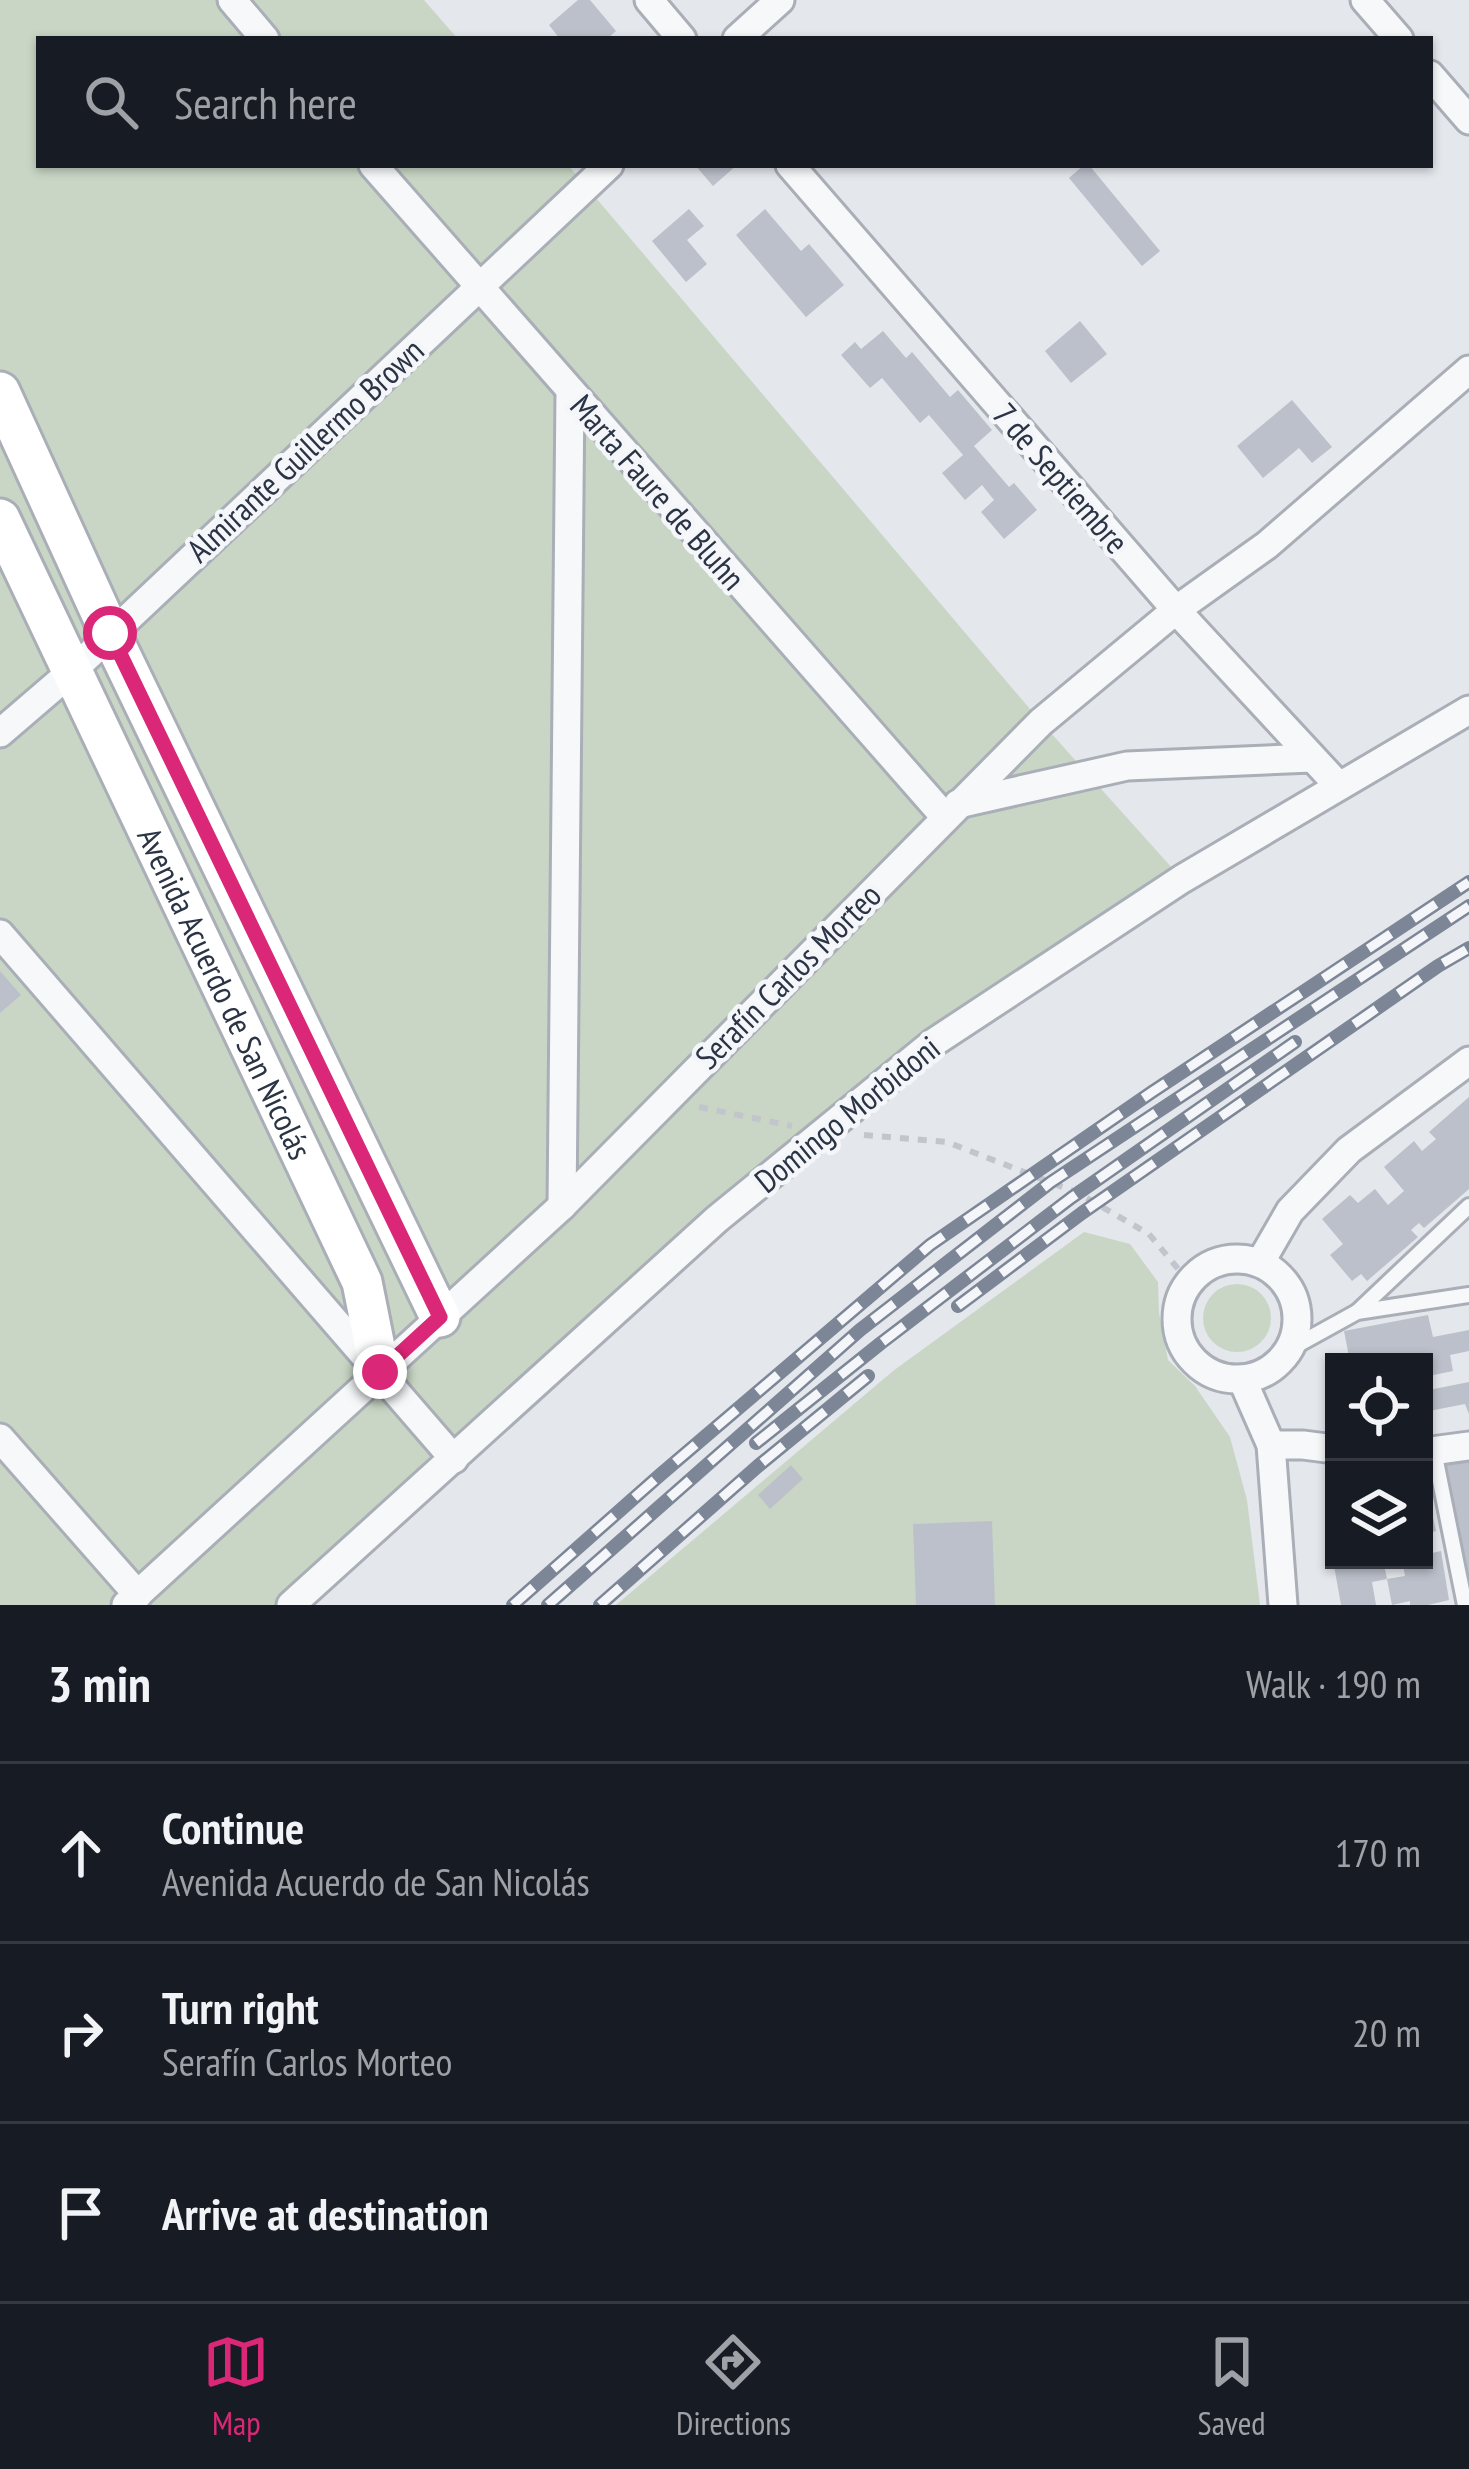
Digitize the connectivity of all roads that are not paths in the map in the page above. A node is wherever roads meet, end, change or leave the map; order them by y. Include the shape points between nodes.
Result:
1 (232, 0) edge
2 (649, 0) edge
3 (780, 0) edge
4 (1365, 0) edge
5 (262, 36) edge
6 (679, 36) edge
7 (740, 36) edge
8 (1396, 36) edge
9 (1433, 78) edge
10 (1469, 120) edge
11 (376, 168) edge
12 (606, 168) edge
13 (793, 168) edge
14 (478, 287) junction
15 (1469, 370) edge
16 (0, 392) edge
17 (570, 392) junction
18 (0, 519) edge
19 (1176, 610) junction
20 (110, 633) junction
21 (71, 672) junction
22 (1469, 710) edge
23 (0, 734) edge
24 (1312, 758) junction
25 (1338, 785) junction
26 (951, 810) junction
27 (0, 934) edge
28 (1469, 1061) edge
29 (562, 1206) junction
30 (1469, 1206) edge
31 (1260, 1263) junction
32 (1469, 1295) edge
33 (1357, 1312) junction
34 (440, 1317) junction
35 (1290, 1349) junction
36 (380, 1372) junction
37 (1242, 1379) junction
38 (0, 1438) edge
39 (1271, 1445) junction
40 (1469, 1446) edge
41 (1325, 1448) edge
42 (1433, 1451) edge
43 (454, 1459) junction
44 (1431, 1461) edge
45 (132, 1600) edge
46 (291, 1605) edge
47 (1283, 1605) edge
48 (1465, 1605) edge

1 - 5 street
2 - 6 street
3 - 7 street
4 - 8 street
9 - 10 street
11 - 14 street, Marta Faure de Bluhn
12 - 14 street, Almirante Guillermo Brown
13 - 19 street, 7 de Septiembre
14 - 17 street, Marta Faure de Bluhn
14 - 20 street, Almirante Guillermo Brown
15 - 19 street, Serafín Carlos Morteo via 1267,545
16 - 20 street, Avenida Acuerdo de San Nicolás
17 - 26 street, Marta Faure de Bluhn
17 - 29 street
18 - 21 street, Avenida Acuerdo de San Nicolás
19 - 24 street, 7 de Septiembre
19 - 26 street, Serafín Carlos Morteo
20 - 21 street, Almirante Guillermo Brown
20 - 34 street, Avenida Acuerdo de San Nicolás
21 - 23 street, Almirante Guillermo Brown
21 - 36 street, Avenida Acuerdo de San Nicolás via 362,1282
22 - 25 street, Domingo Morbidoni
24 - 25 street, 7 de Septiembre
24 - 26 street via 1127,766
25 - 43 street, Domingo Morbidoni via 933,1043 717,1219
26 - 29 street, Serafín Carlos Morteo
27 - 36 street
28 - 31 street via 1349,1150 1290,1211
29 - 34 street, Serafín Carlos Morteo
30 - 33 lane
31 - 35 street via 1284,1280 1296,1306
31 - 37 street via 1241,1259 1204,1270 1189,1282 1177,1314 1194,1361
32 - 33 lane
33 - 35 lane
34 - 36 street, Serafín Carlos Morteo
35 - 37 street via 1269,1370
36 - 43 street, Avenida Acuerdo de San Nicolás
36 - 45 street, Serafín Carlos Morteo
37 - 39 street
38 - 45 street
39 - 41 street
39 - 47 street
40 - 42 street
43 - 46 street, Domingo Morbidoni
44 - 48 lane

